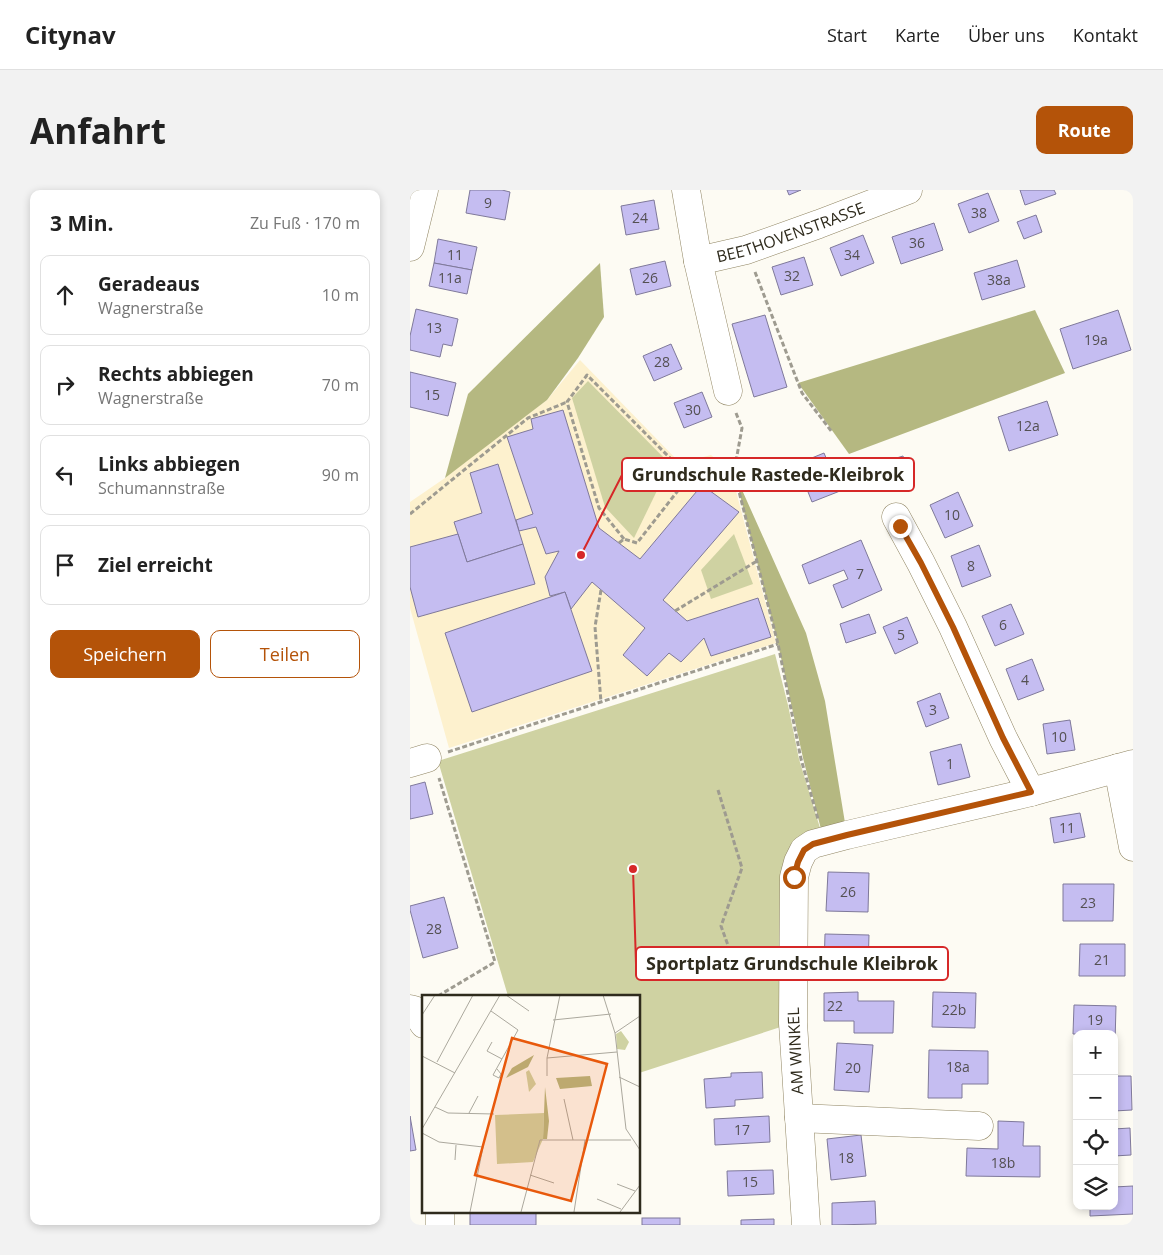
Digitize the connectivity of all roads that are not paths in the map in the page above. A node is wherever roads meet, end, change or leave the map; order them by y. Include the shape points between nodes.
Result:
1 (424, 190) edge
2 (686, 190) edge
3 (908, 190) edge
4 (410, 247) edge
5 (698, 261) junction
6 (728, 391) road end
7 (896, 517) dead end
8 (1126, 766) edge
9 (1031, 792) junction
10 (1133, 847) edge
11 (410, 1009) edge
12 (422, 1021) edge
13 (799, 1118) junction
14 (979, 1126) dead end
15 (440, 1212) edge
16 (440, 1225) edge
17 (806, 1225) edge

1 - 4 street
2 - 5 street, BEETHOVENSTRASSE
3 - 5 street, BEETHOVENSTRASSE via 746,250
5 - 6 street, BEETHOVENSTRASSE
7 - 9 street via 953,627
8 - 9 street, AM WINKEL
8 - 10 street
9 - 13 street, AM WINKEL via 847,835 813,844 804,850 794,877 793,1023
11 - 12 street
13 - 14 street
13 - 17 street, AM WINKEL
15 - 16 street

